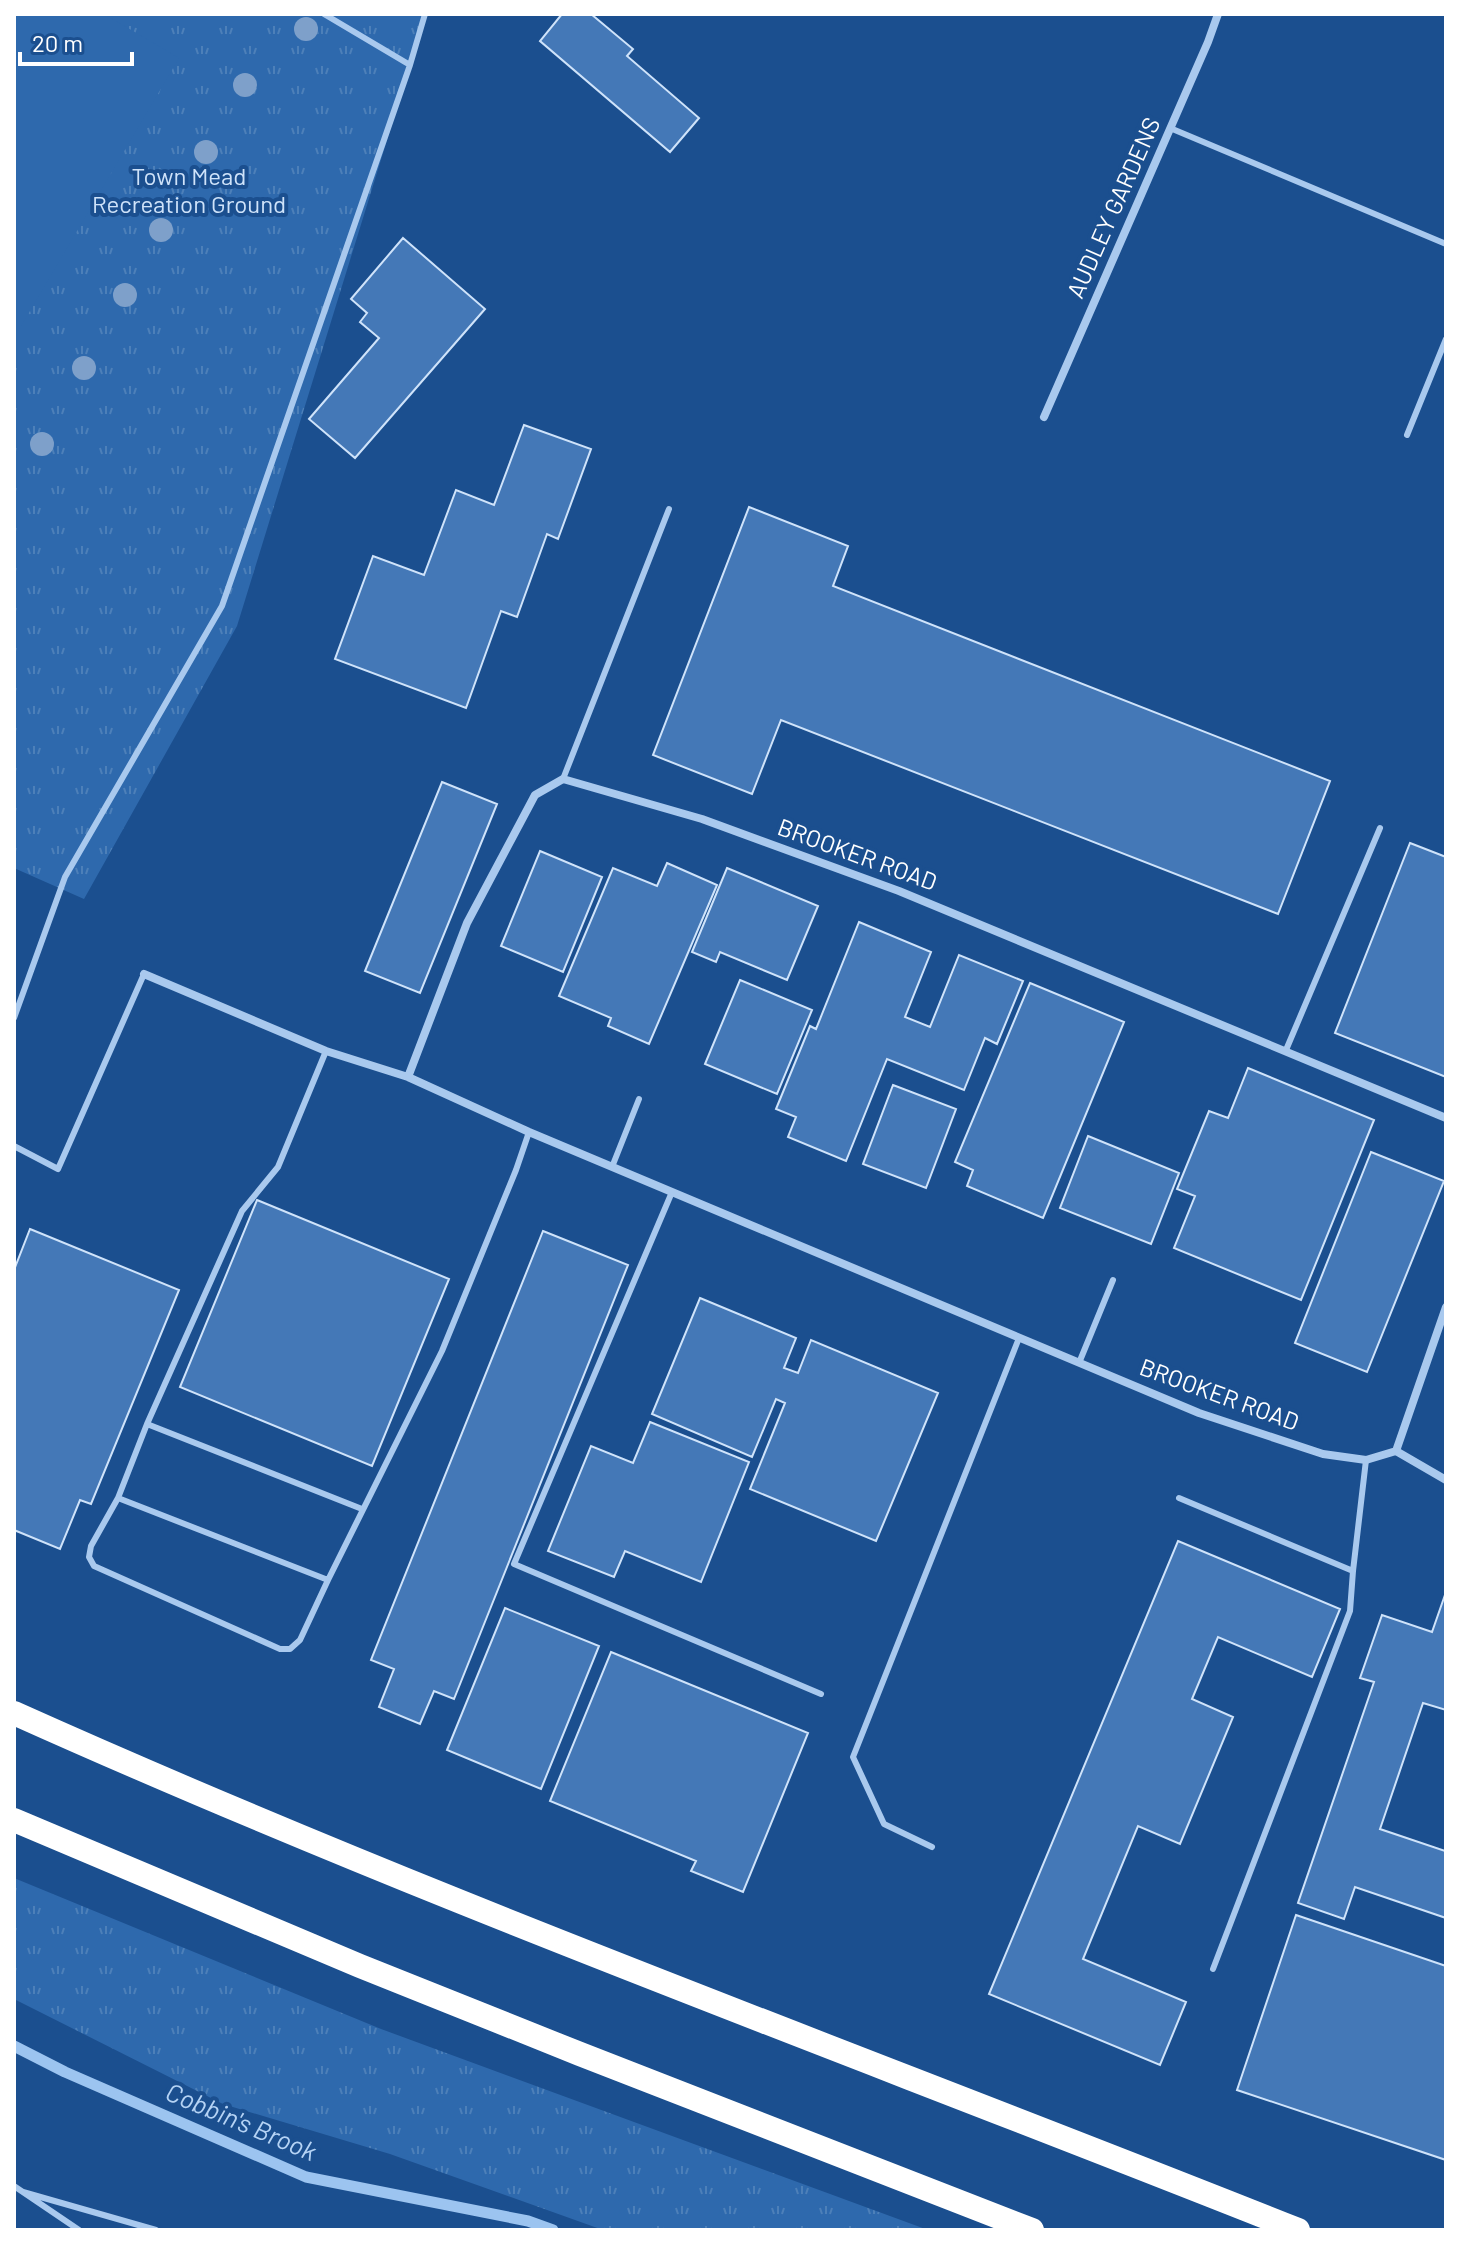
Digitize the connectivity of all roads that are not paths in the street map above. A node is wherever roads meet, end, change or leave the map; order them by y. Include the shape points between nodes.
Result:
1 (324, 14) edge
2 (425, 14) edge
3 (1218, 14) edge
4 (410, 65) junction
5 (1170, 128) junction
6 (1446, 244) edge
7 (1446, 339) edge
8 (1044, 417) dead end
9 (1407, 435) dead end
10 (669, 509) dead end
11 (563, 779) junction
12 (1380, 828) dead end
13 (144, 974) joint
14 (14, 1018) edge
15 (1286, 1050) junction
16 (326, 1051) junction
17 (408, 1077) junction
18 (639, 1099) dead end
19 (1444, 1117) edge
20 (529, 1132) junction
21 (14, 1146) edge
22 (612, 1167) junction
23 (672, 1192) junction
24 (1113, 1280) dead end
25 (1446, 1307) edge
26 (1019, 1338) junction
27 (1079, 1363) junction
28 (147, 1424) junction
29 (1396, 1451) junction
30 (1366, 1460) junction
31 (1446, 1480) edge
32 (118, 1498) junction
33 (1179, 1498) dead end
34 (362, 1509) junction
35 (1353, 1571) junction
36 (328, 1580) junction
37 (821, 1694) dead end
38 (14, 1713) edge
39 (14, 1820) edge
40 (932, 1847) dead end
41 (1213, 1969) dead end
42 (14, 2186) edge
43 (23, 2192) junction
44 (79, 2230) edge
45 (156, 2230) edge
46 (1032, 2230) edge
47 (1298, 2230) edge

1 - 4 lane
2 - 4 lane
3 - 5 street, AUDLEY GARDENS
4 - 14 lane via 222,606 65,877
5 - 6 lane
5 - 8 street, AUDLEY GARDENS
7 - 9 lane
10 - 11 lane
11 - 15 street, BROOKER ROAD via 702,819 899,891
11 - 17 street via 535,795 467,923
12 - 15 lane
13 - 16 street, BROOKER ROAD
13 - 21 lane via 58,1169
15 - 19 street, BROOKER ROAD
16 - 17 street, BROOKER ROAD
16 - 28 lane via 278,1167 242,1211
17 - 20 street, BROOKER ROAD
18 - 22 lane
20 - 22 street, BROOKER ROAD
20 - 34 lane via 442,1351
22 - 23 street, BROOKER ROAD
23 - 26 street, BROOKER ROAD
23 - 37 lane via 514,1564
24 - 27 lane
25 - 29 street
26 - 27 street, BROOKER ROAD
26 - 40 lane via 853,1757 884,1824
27 - 30 street, BROOKER ROAD via 1213,1417 1323,1454
28 - 32 lane
28 - 34 lane
29 - 30 street, BROOKER ROAD
29 - 31 street
30 - 35 lane
32 - 36 lane
32 - 36 lane via 91,1546 94,1566 280,1649 290,1649 300,1640
33 - 35 lane
34 - 36 lane
35 - 41 lane via 1350,1611
38 - 47 highway via 435,1892
39 - 46 highway via 404,1983
42 - 43 lane
43 - 44 lane
43 - 45 lane

